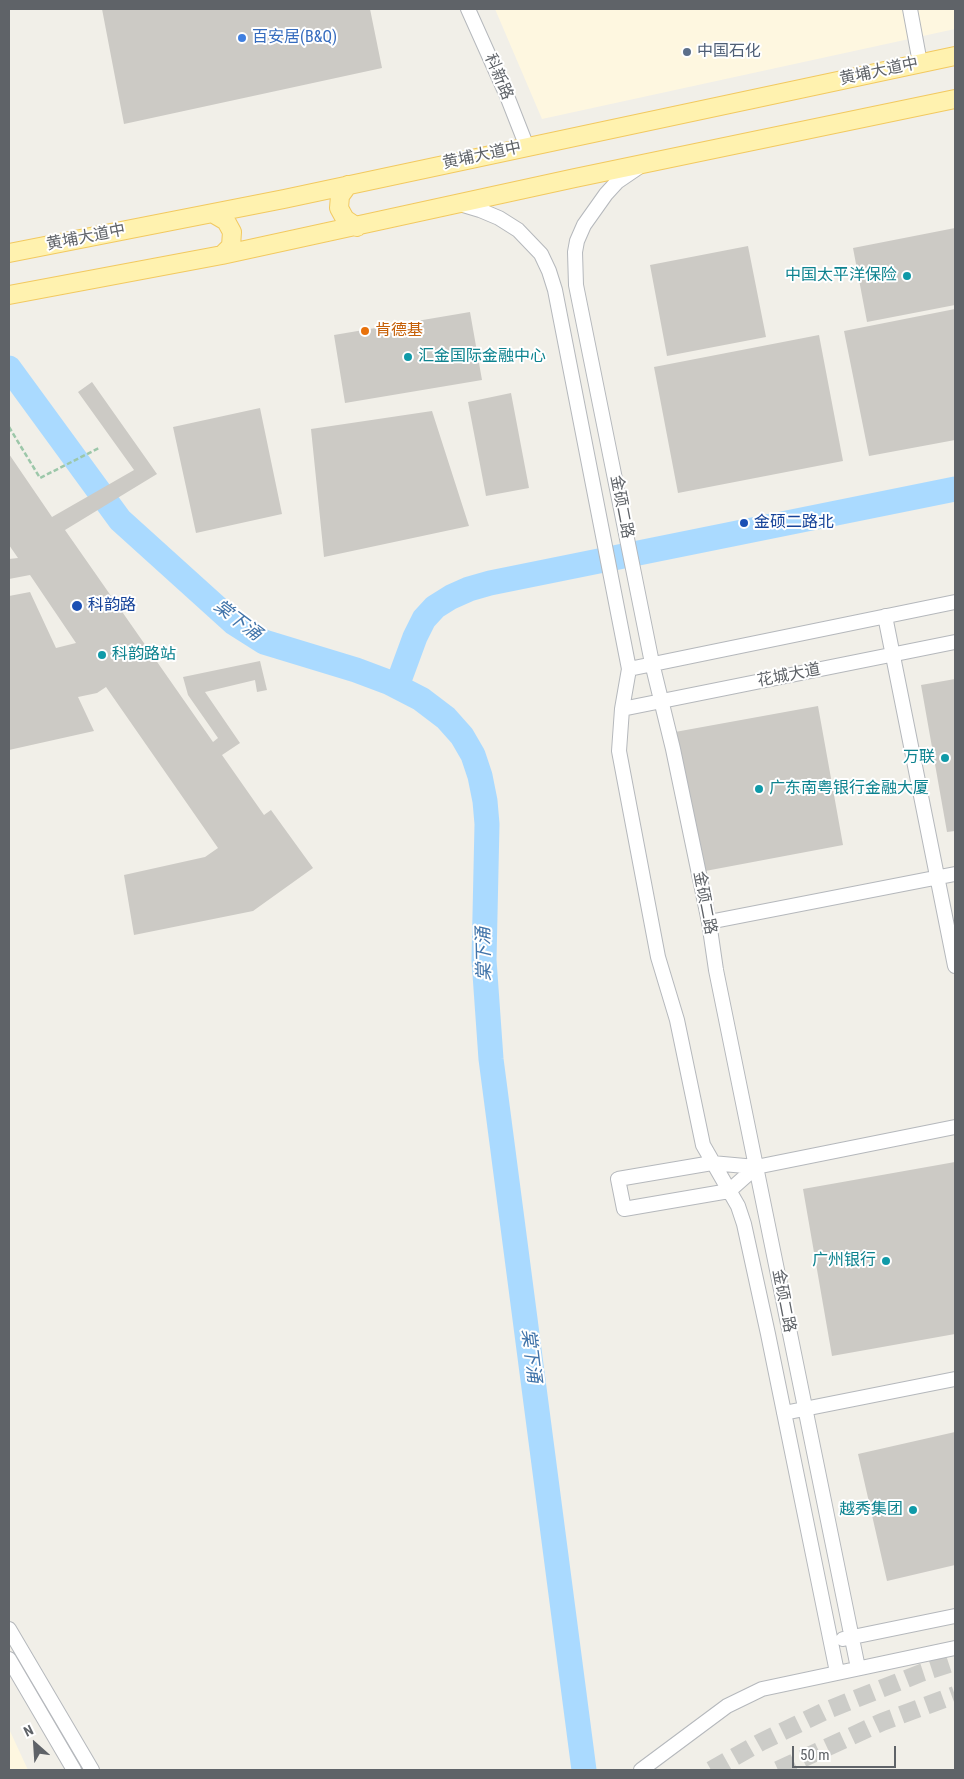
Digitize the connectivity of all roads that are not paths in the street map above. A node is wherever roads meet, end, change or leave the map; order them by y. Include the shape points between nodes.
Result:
1 (468, 9) edge
2 (910, 9) edge
3 (955, 56) edge
4 (920, 64) junction
5 (955, 99) edge
6 (526, 147) junction
7 (644, 164) junction
8 (348, 185) junction
9 (460, 204) junction
10 (214, 214) junction
11 (357, 226) junction
12 (9, 253) edge
13 (222, 255) junction
14 (9, 295) edge
15 (955, 602) edge
16 (884, 616) junction
17 (955, 642) edge
18 (892, 655) junction
19 (652, 663) junction
20 (629, 668) junction
21 (662, 701) junction
22 (622, 709) junction
23 (955, 874) edge
24 (937, 878) junction
25 (709, 922) junction
26 (955, 966) edge
27 (955, 1127) edge
28 (712, 1162) junction
29 (756, 1167) junction
30 (728, 1191) junction
31 (955, 1378) edge
32 (805, 1409) junction
33 (784, 1413) junction
34 (955, 1616) edge
35 (9, 1629) edge
36 (852, 1638) junction
37 (831, 1642) junction
38 (955, 1648) edge
39 (9, 1660) edge
40 (858, 1668) junction
41 (838, 1672) junction
42 (74, 1770) edge
43 (92, 1770) edge
44 (641, 1770) edge

1 - 6 street, 科新路
2 - 4 street
3 - 4 main road, 黄埔大道中
4 - 6 main road, 黄埔大道中
5 - 7 main road
6 - 8 main road, 黄埔大道中
7 - 9 main road
7 - 19 street, 金硕二路 via 617,182 595,208 577,241 574,261
8 - 10 main road, 黄埔大道中
8 - 11 main road via 340,196 339,208 346,219
9 - 11 main road
9 - 20 street, 金硕二路 via 499,218 518,230 545,262 555,290
10 - 12 main road, 黄埔大道中
10 - 13 main road via 226,221 232,232 231,246
11 - 13 main road
13 - 14 main road
15 - 16 street
16 - 18 street
16 - 19 street
17 - 18 street, 花城大道
18 - 21 street, 花城大道
18 - 24 street
19 - 20 street
19 - 21 street, 金硕二路
20 - 22 street, 金硕二路
21 - 22 street, 花城大道
21 - 25 street, 金硕二路
22 - 28 street, 金硕二路 via 620,763 658,957 677,1020 701,1138
23 - 24 street
24 - 25 street
24 - 26 street
25 - 29 street, 金硕二路
27 - 29 street
28 - 29 street
28 - 30 street, 金硕二路
28 - 30 street via 618,1179 624,1209
29 - 30 street
29 - 32 street, 金硕二路
30 - 33 street, 金硕二路 via 744,1224
31 - 32 street
32 - 33 street
32 - 36 street, 金硕二路
33 - 37 street, 金硕二路
34 - 36 street
35 - 43 street
36 - 37 street
36 - 40 street, 金硕二路
37 - 41 street, 金硕二路
38 - 40 street
39 - 42 street
40 - 41 street
41 - 44 street via 748,1694

